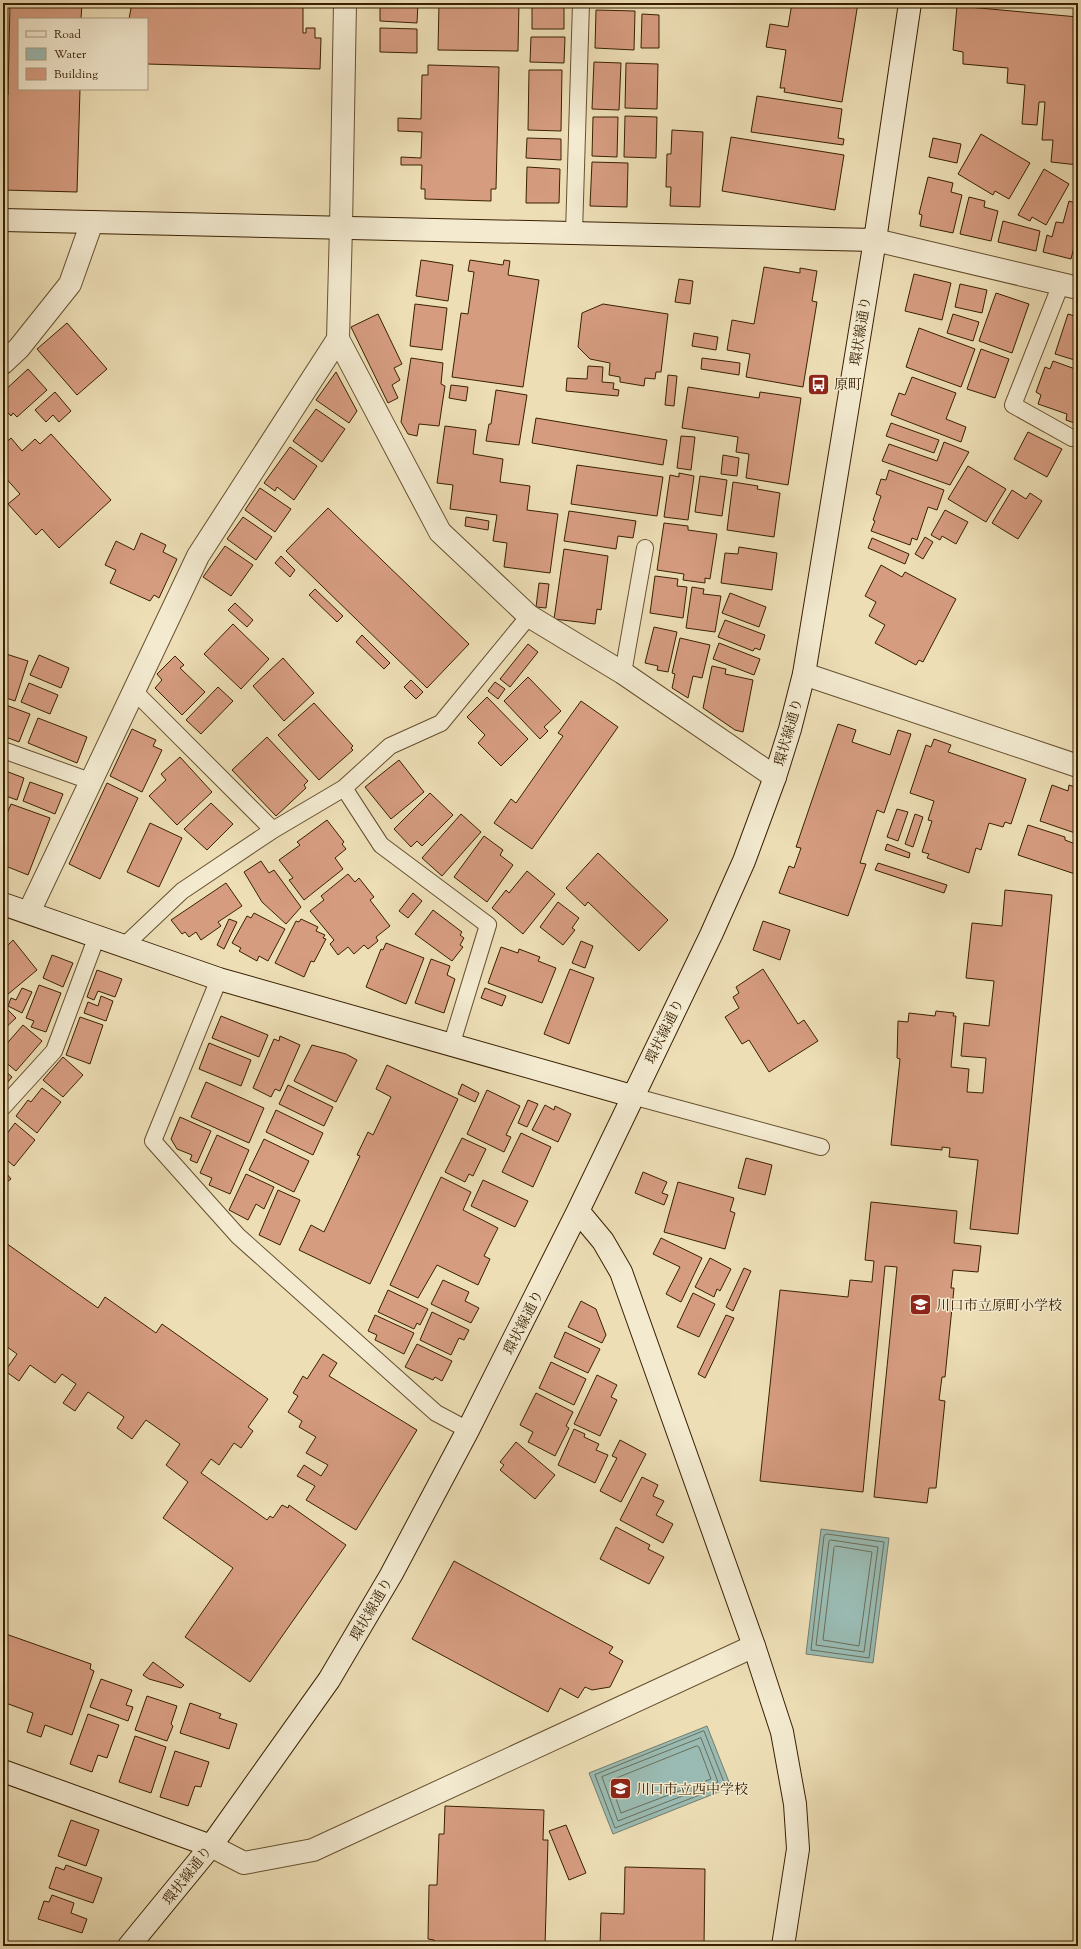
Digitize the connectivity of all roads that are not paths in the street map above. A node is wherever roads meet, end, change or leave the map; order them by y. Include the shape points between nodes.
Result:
1 (345, 3) edge
2 (581, 3) edge
3 (910, 3) edge
4 (3, 220) edge
5 (92, 222) junction
6 (341, 227) junction
7 (574, 233) junction
8 (875, 240) junction
9 (1070, 286) edge
10 (338, 339) junction
11 (3, 363) edge
12 (1072, 438) dead end
13 (645, 548) dead end
14 (529, 616) junction
15 (623, 674) junction
16 (804, 674) junction
17 (133, 690) junction
18 (3, 750) edge
19 (1078, 766) edge
20 (775, 777) junction
21 (90, 781) junction
22 (344, 788) junction
23 (273, 830) junction
24 (3, 904) edge
25 (29, 912) junction
26 (97, 936) junction
27 (124, 946) junction
28 (219, 979) junction
29 (451, 1046) junction
30 (632, 1096) junction
31 (3, 1107) edge
32 (820, 1147) dead end
33 (578, 1211) junction
34 (468, 1430) junction
35 (754, 1646) junction
36 (3, 1771) edge
37 (211, 1846) junction
38 (129, 1946) edge
39 (783, 1946) edge

1 - 6 street
2 - 7 lane
3 - 8 street, 環状線通り
4 - 5 street
5 - 6 street
5 - 11 street via 70,284 19,348
6 - 7 street
6 - 10 street
7 - 8 street
8 - 9 street
8 - 16 street, 環状線通り
9 - 12 lane via 1013,405
10 - 14 street via 440,532
10 - 17 street via 198,556
13 - 15 lane
14 - 15 street
14 - 22 lane via 441,723 390,746
15 - 20 street
16 - 19 street
16 - 20 street, 環状線通り
17 - 21 street
17 - 23 lane
18 - 21 lane
20 - 30 street, 環状線通り via 744,861 711,935
21 - 25 street
22 - 23 lane
22 - 29 lane via 381,845 488,925
23 - 27 lane via 182,891
24 - 25 street
25 - 26 street
26 - 27 street
26 - 31 lane via 54,1050
27 - 28 street
28 - 29 street
28 - 34 lane via 153,1141 238,1236 436,1413
29 - 30 street
30 - 32 lane
30 - 33 street, 環状線通り
33 - 34 street, 環状線通り
33 - 35 street via 602,1241 621,1272
34 - 37 street, 環状線通り via 391,1575 330,1680
35 - 37 street via 314,1850 244,1863
35 - 39 street via 782,1732 795,1804 798,1849
36 - 37 street
37 - 38 street, 環状線通り

